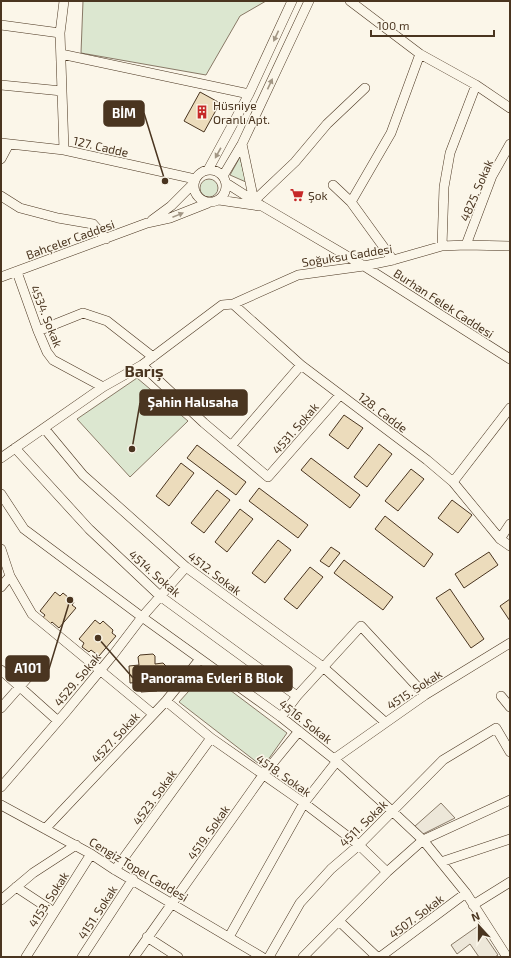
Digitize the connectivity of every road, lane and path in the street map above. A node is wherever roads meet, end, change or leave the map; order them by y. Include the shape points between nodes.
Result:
1 (64, 1) edge
2 (292, 1) edge
3 (309, 1) edge
4 (350, 1) edge
5 (1, 25) edge
6 (60, 33) junction
7 (61, 54) junction
8 (420, 54) junction
9 (1, 84) edge
10 (476, 85) junction
11 (365, 88) dead end
12 (62, 91) junction
13 (249, 94) junction
14 (510, 108) edge
15 (5, 144) edge
16 (242, 144) junction
17 (510, 144) edge
18 (64, 150) junction
19 (1, 159) edge
20 (208, 170) junction
21 (225, 180) junction
22 (194, 182) junction
23 (333, 185) dead end
24 (1, 196) edge
25 (219, 200) junction
26 (254, 201) junction
27 (351, 202) junction
28 (208, 203) junction
29 (262, 206) junction
30 (147, 223) junction
31 (106, 239) junction
32 (466, 245) junction
33 (442, 246) junction
34 (510, 246) edge
35 (393, 260) junction
36 (364, 266) junction
37 (17, 272) junction
38 (1, 277) edge
39 (233, 304) junction
40 (38, 331) junction
41 (153, 357) junction
42 (510, 359) edge
43 (301, 364) junction
44 (142, 366) junction
45 (103, 387) junction
46 (340, 395) junction
47 (510, 408) edge
48 (44, 428) junction
49 (231, 446) junction
50 (15, 448) junction
51 (1, 458) edge
52 (453, 482) junction
53 (1, 494) edge
54 (510, 524) edge
55 (500, 539) junction
56 (510, 546) edge
57 (1, 549) edge
58 (186, 568) junction
59 (10, 576) junction
60 (2, 585) edge
61 (160, 596) junction
62 (142, 617) junction
63 (510, 643) edge
64 (200, 659) junction
65 (38, 666) dead end
66 (324, 667) junction
67 (1, 670) edge
68 (100, 670) junction
69 (20, 686) junction
70 (425, 695) junction
71 (297, 696) junction
72 (501, 696) dead end
73 (166, 701) junction
74 (510, 707) edge
75 (1, 708) edge
76 (153, 714) junction
77 (281, 717) junction
78 (58, 721) junction
79 (385, 722) junction
80 (299, 731) junction
81 (212, 738) junction
82 (510, 752) edge
83 (336, 760) junction
84 (263, 775) junction
85 (1, 787) edge
86 (510, 800) edge
87 (304, 803) junction
88 (1, 804) edge
89 (392, 810) junction
90 (45, 829) junction
91 (510, 838) edge
92 (423, 840) junction
93 (76, 845) junction
94 (358, 845) junction
95 (91, 854) junction
96 (441, 862) junction
97 (116, 870) junction
98 (387, 872) junction
99 (132, 879) junction
100 (510, 882) edge
101 (16, 887) junction
102 (466, 894) junction
103 (1, 900) edge
104 (172, 904) junction
105 (473, 905) junction
106 (54, 912) junction
107 (338, 921) junction
108 (147, 937) junction
109 (229, 937) junction
110 (507, 956) edge
111 (26, 957) edge
112 (82, 957) edge
113 (134, 957) edge
114 (178, 957) edge
115 (262, 957) edge
116 (269, 957) edge
117 (303, 957) edge
118 (378, 957) edge

1 - 6 street
2 -> 13 street
16 -> 3 street
4 - 8 street
5 - 6 street
6 - 7 street
7 - 12 street
7 - 13 street
8 - 10 street
8 - 27 street via 391,133
9 - 12 street
10 - 14 street
10 - 33 street via 450,154 444,187
11 - 26 street
12 - 18 street
13 -> 20 street
15 - 18 street, 127. Cadde
15 - 19 street
16 - 21 street
16 - 26 street
17 - 32 street, 4825. Sokak via 492,176
18 - 22 street, 127. Cadde
20 - 21 street via 214,170
20 - 22 street via 203,171
21 - 25 street via 225,192
21 - 26 street, Burhan Felek Caddesi
22 - 28 street via 195,194 203,202
22 - 30 street via 171,206
23 - 27 street
24 - 31 street via 20,208 93,224
25 - 28 street
25 - 29 street
26 - 29 street, Burhan Felek Caddesi
27 - 35 street
30 -> 28 street via 170,218
29 - 36 street, Burhan Felek Caddesi
30 - 31 street, Bahçeler Caddesi
31 - 37 street, Bahçeler Caddesi
32 - 33 street, Soğuksu Caddesi
32 - 34 street, Soğuksu Caddesi
33 - 35 street, Soğuksu Caddesi
35 - 36 street, Soğuksu Caddesi
36 - 39 street, Soğuksu Caddesi via 298,275
36 - 42 street, Burhan Felek Caddesi
37 - 38 street, Bahçeler Caddesi
37 - 40 street, 4534. Sokak
39 - 41 street, Soğuksu Caddesi via 222,305
39 - 43 street, 128. Cadde
40 - 41 street via 83,313 107,321
40 - 45 street, 4534. Sokak via 53,360
41 - 44 street, Soğuksu Caddesi
43 - 46 street, 128. Cadde
43 - 49 street
44 - 45 street, Soğuksu Caddesi
44 - 49 street
45 - 48 street, Soğuksu Caddesi
46 - 49 street, 4531. Sokak via 268,477
46 - 52 street, 128. Cadde
47 - 52 street
48 - 50 street, Soğuksu Caddesi
48 - 58 street, 4512. Sokak via 83,475
50 - 51 street, Soğuksu Caddesi
50 - 61 street, 4514. Sokak via 89,529
52 - 55 street, 128. Cadde
53 - 62 street, 4516. Sokak via 24,529
54 - 55 street
55 - 56 street, 128. Cadde
57 - 59 street
58 - 61 street, 4529. Sokak
58 - 66 street, 4512. Sokak
59 - 60 street
59 - 68 street via 32,614
61 - 62 street, 4529. Sokak
61 - 71 street, 4514. Sokak
62 - 64 street, 4516. Sokak
62 - 68 street, 4529. Sokak
63 - 70 street, 4515. Sokak
64 - 73 street, 4527. Sokak
64 - 77 street, 4516. Sokak
65 - 69 street
66 - 70 street via 361,626
66 - 71 street
66 - 79 street, 4512. Sokak
67 - 69 street
68 - 76 street
68 - 78 street, 4529. Sokak
69 - 75 street
69 - 78 street
70 - 79 street, 4515. Sokak
71 - 77 street
72 - 74 street
73 - 76 street, 4527. Sokak
73 - 81 street, 4518. Sokak
76 - 90 street, 4527. Sokak
77 - 80 street, 4516. Sokak
78 - 85 street, 4529. Sokak
79 - 83 street, 4515. Sokak
80 - 83 street, 4516. Sokak
80 - 84 street, 4519. Sokak
81 - 84 street, 4518. Sokak
81 - 97 street, 4523. Sokak
82 - 89 street, 4511. Sokak via 496,728 444,760
83 - 87 street, 4515. Sokak
83 - 89 street, 4516. Sokak
84 - 87 street, 4518. Sokak
84 - 104 street, 4519. Sokak
86 - 92 street
87 - 94 street, 4518. Sokak
87 - 109 street, 4515. Sokak
88 - 90 street, Cengiz Topel Caddesi
89 - 92 street, 4516. Sokak
89 - 94 street, 4511. Sokak
90 - 93 street, Cengiz Topel Caddesi
91 - 96 street
92 - 96 street, 4516. Sokak
92 - 98 street
93 - 95 street, Cengiz Topel Caddesi
93 - 101 street
94 - 98 street, 4518. Sokak
94 - 116 street, 4511. Sokak via 331,869 300,903
95 - 97 street, Cengiz Topel Caddesi
95 - 106 street, 4153. Sokak
96 - 102 street, 4516. Sokak
97 - 99 street, Cengiz Topel Caddesi
98 - 107 street
99 - 104 street, Cengiz Topel Caddesi
99 - 112 street, 4151. Sokak
100 - 105 street
101 - 103 street
101 - 106 street
102 - 105 street, 4516. Sokak
102 - 118 street, 4507. Sokak
104 - 108 street, 4519. Sokak
104 - 109 street, Cengiz Topel Caddesi
105 - 110 street, 4516. Sokak
106 - 111 street, 4153. Sokak
107 - 117 street
107 - 118 street
108 - 113 street, 4519. Sokak
108 - 114 street
109 - 115 street, Cengiz Topel Caddesi

